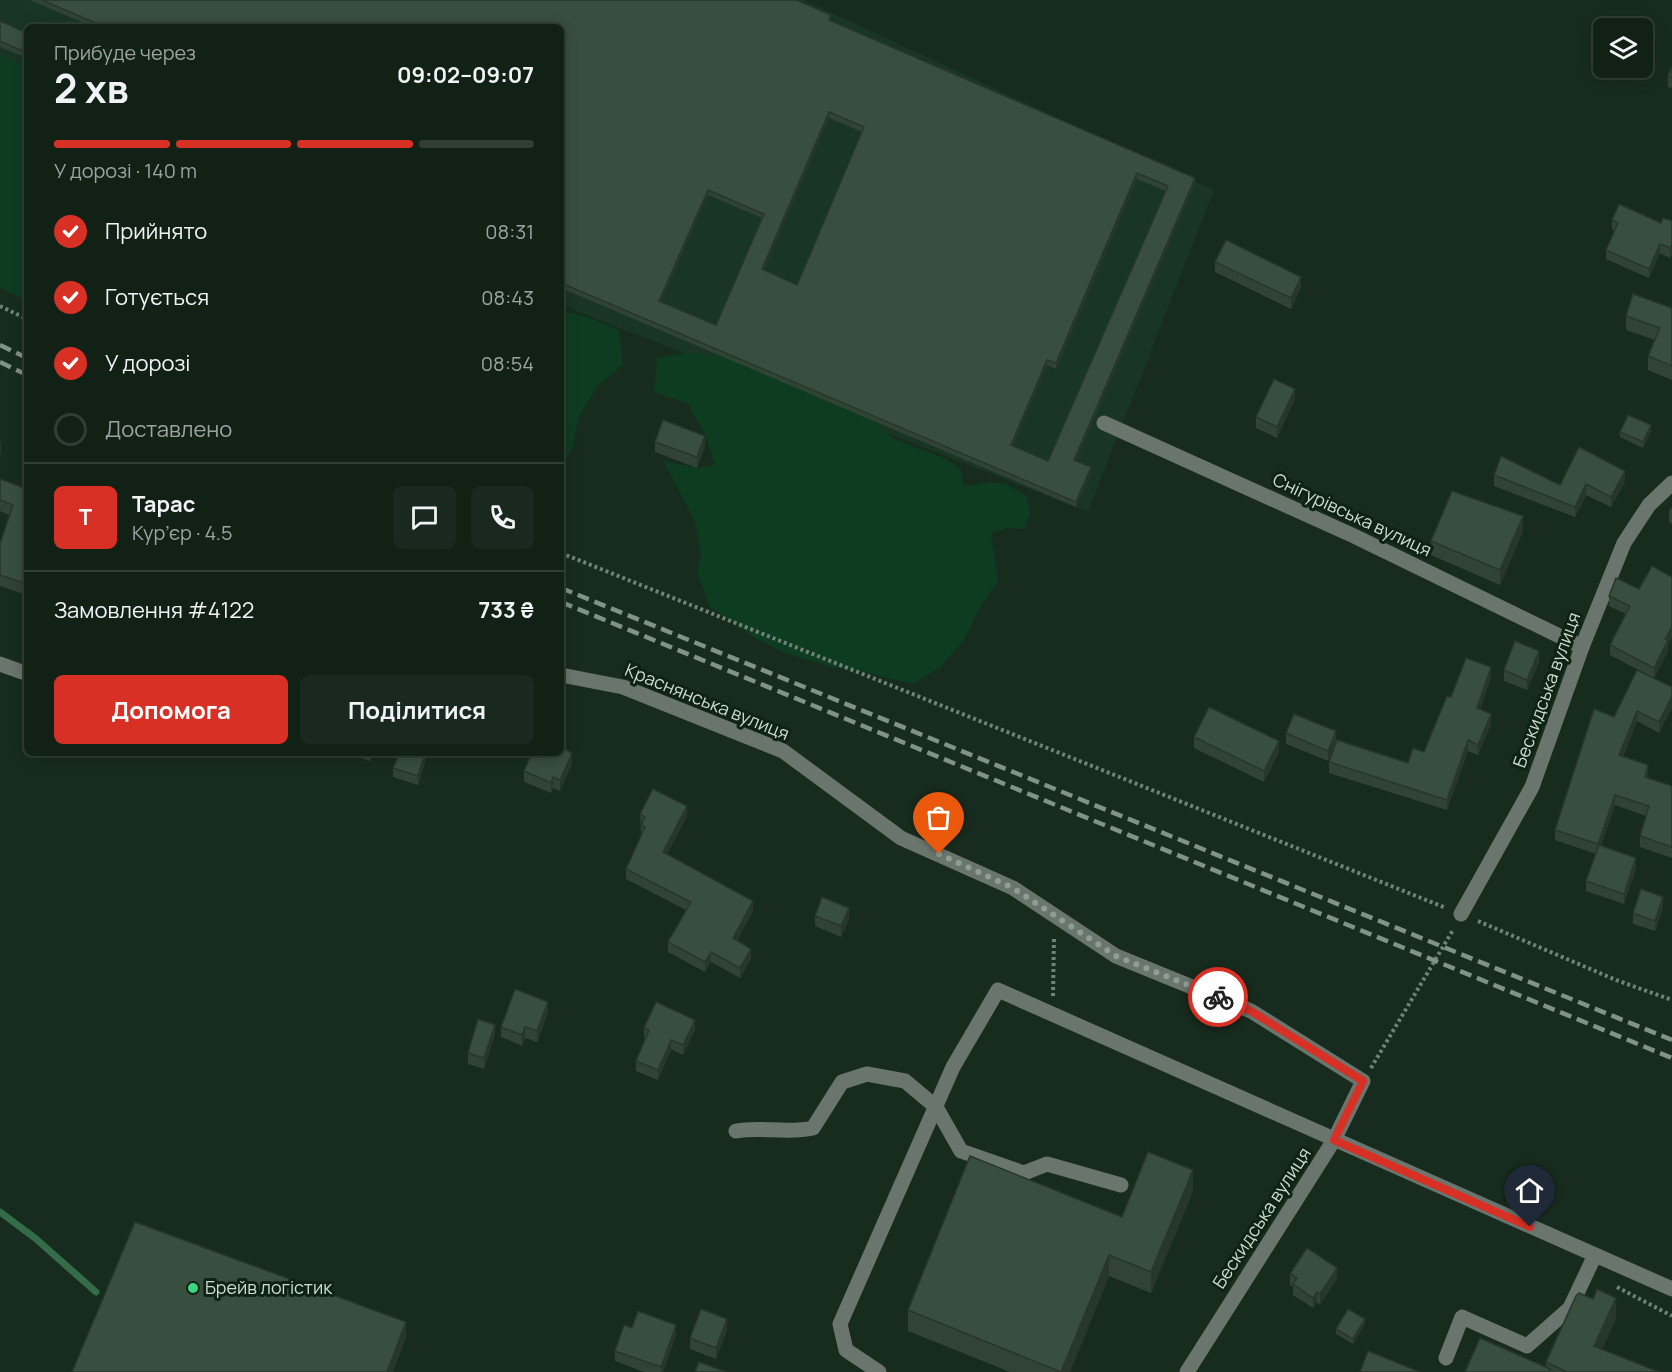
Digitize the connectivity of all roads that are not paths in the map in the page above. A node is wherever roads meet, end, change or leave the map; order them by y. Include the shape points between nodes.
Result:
1 (1104, 423) dead end
2 (1672, 483) edge
3 (1582, 647) junction
4 (0, 664) edge
5 (24, 671) edge
6 (564, 676) edge
7 (1461, 914) road end
8 (1363, 1081) joint
9 (936, 1107) junction
10 (736, 1131) dead end
11 (1334, 1140) junction
12 (1121, 1185) dead end
13 (1595, 1255) junction
14 (1672, 1289) edge
15 (1446, 1358) dead end
16 (879, 1372) edge
17 (1187, 1372) edge

1 - 3 street, Снігурівська вулиця via 1354,536
2 - 3 street, Бескидська вулиця via 1649,505 1624,543
3 - 7 street, Бескидська вулиця via 1532,787
4 - 5 street
6 - 8 street, Краснянська вулиця via 623,687 783,751 902,838 1013,888 1116,956 1251,1011
8 - 11 street, Бескидська вулиця
9 - 10 street via 905,1081 867,1074 842,1082 813,1128 793,1132 752,1128
9 - 11 street via 953,1067 998,990
9 - 12 street via 961,1151 1024,1173 1047,1164
9 - 16 street via 840,1324 846,1350
11 - 13 street
11 - 17 street, Бескидська вулиця
13 - 14 street
13 - 15 street via 1570,1308 1527,1346 1462,1317

